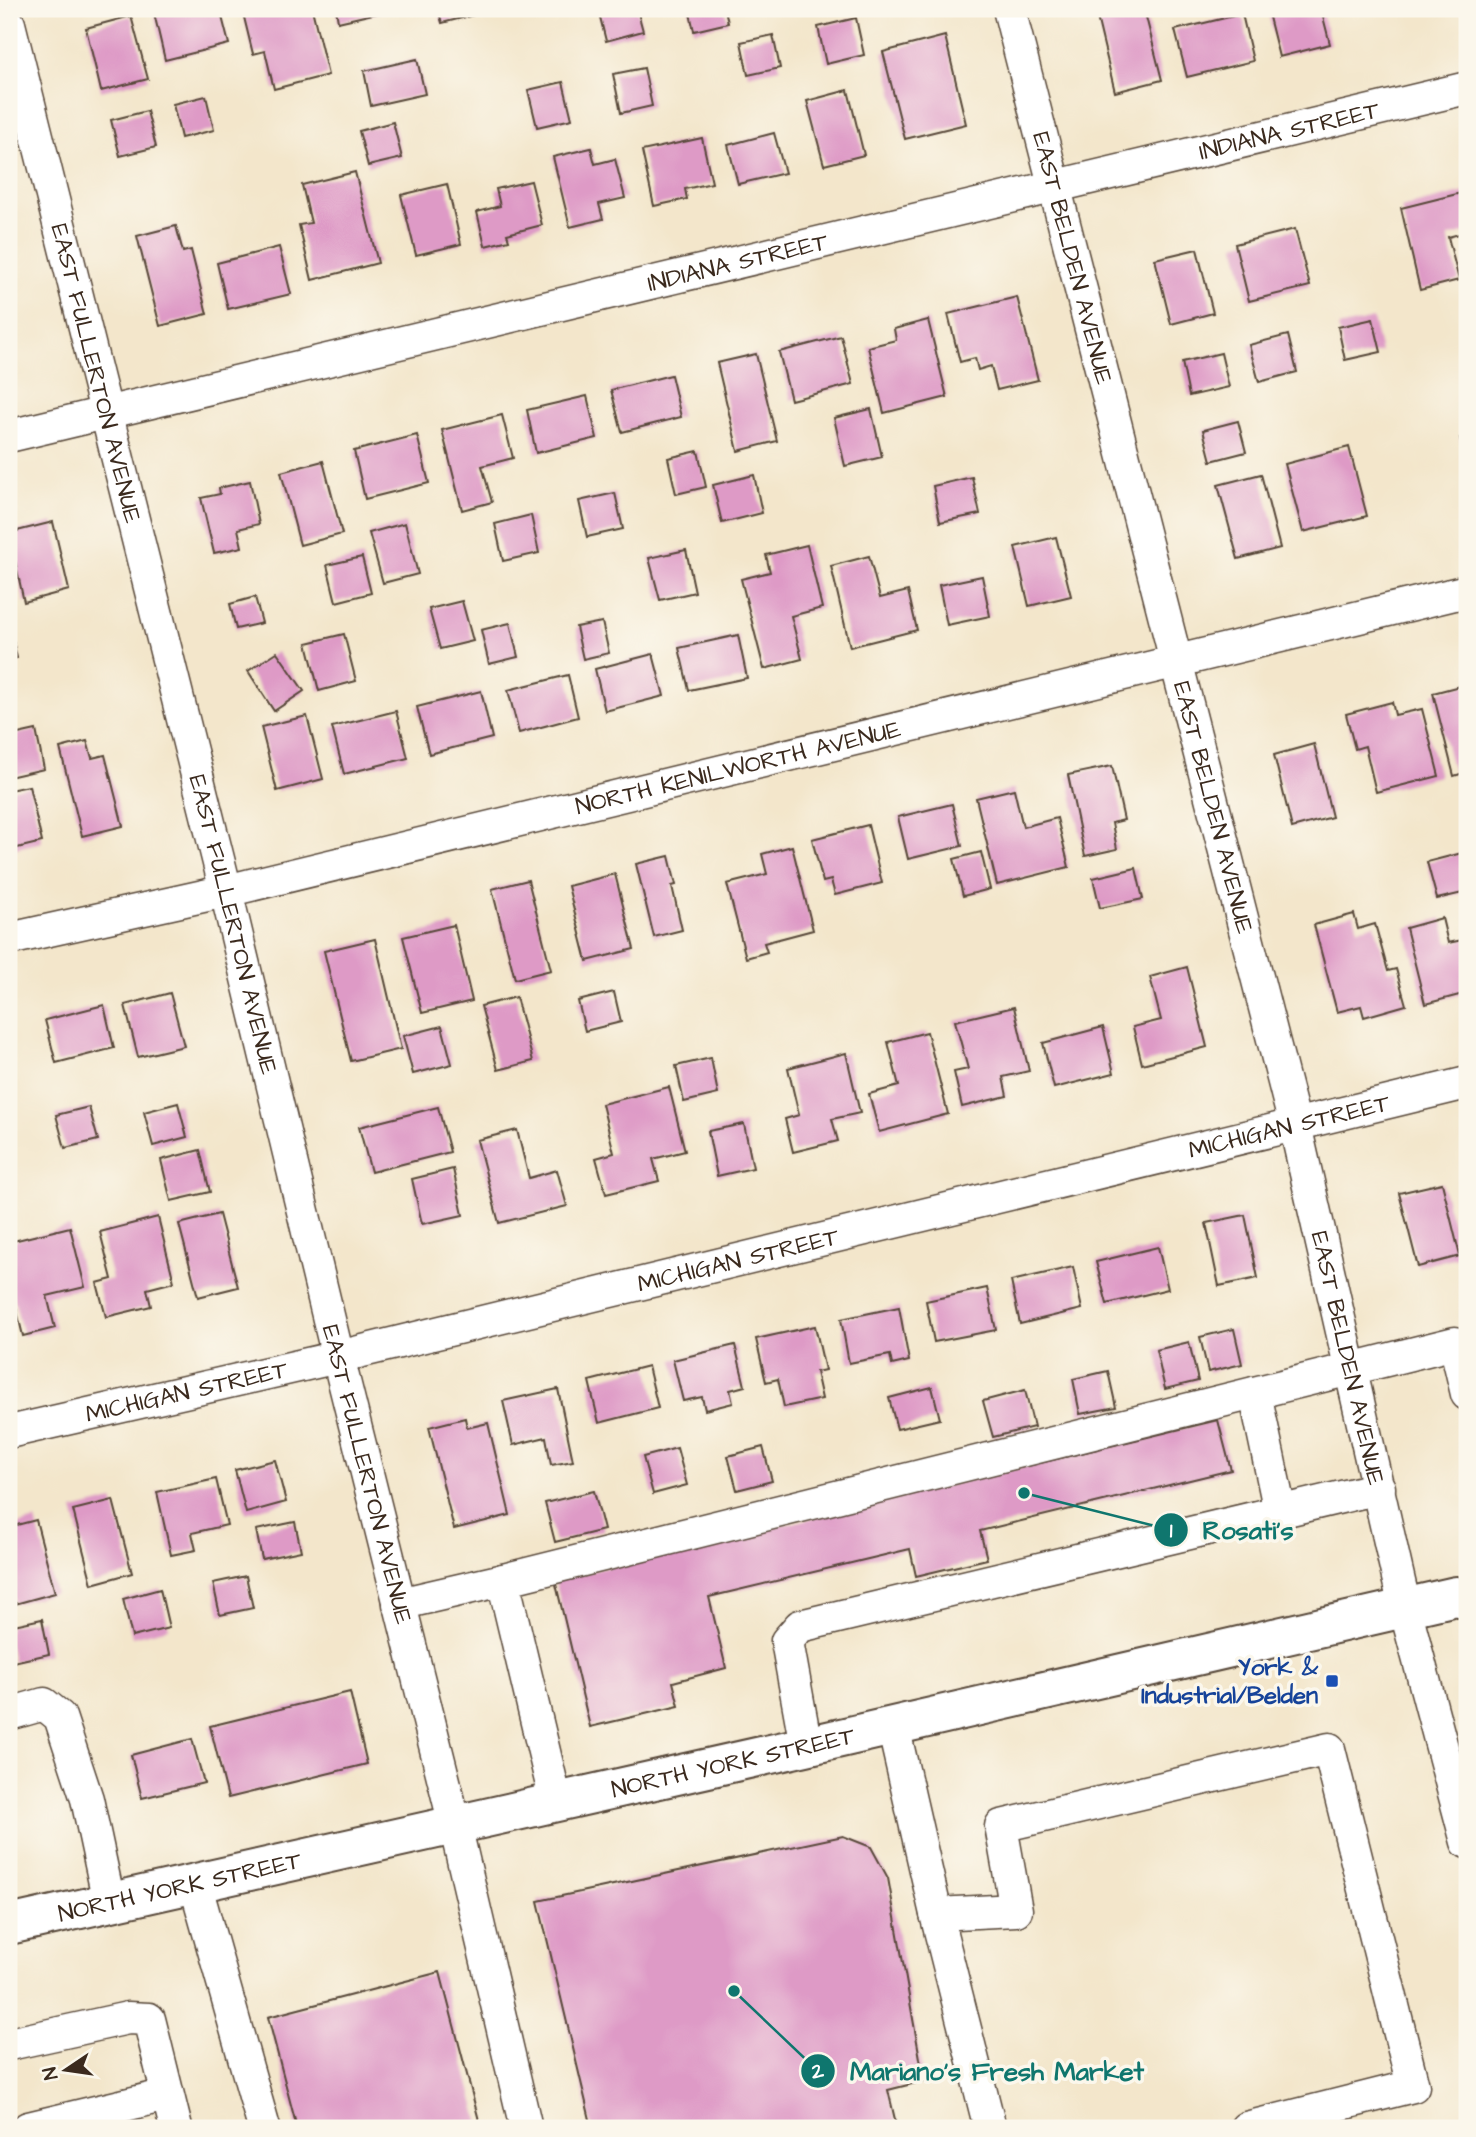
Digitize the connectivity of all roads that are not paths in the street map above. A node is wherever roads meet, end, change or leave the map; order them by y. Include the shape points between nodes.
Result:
1 (1009, 9) edge
2 (9, 24) edge
3 (1467, 88) edge
4 (1054, 186) junction
5 (106, 412) junction
6 (9, 436) edge
7 (1467, 591) edge
8 (1176, 662) junction
9 (226, 891) junction
10 (9, 939) edge
11 (1467, 1083) edge
12 (1295, 1125) junction
13 (338, 1357) junction
14 (1352, 1369) junction
15 (1255, 1393) junction
16 (1467, 1394) edge
17 (9, 1432) edge
18 (1379, 1488) junction
19 (1280, 1512) junction
20 (503, 1580) junction
21 (1463, 1594) edge
22 (400, 1604) junction
23 (1405, 1608) junction
24 (9, 1714) edge
25 (893, 1726) junction
26 (806, 1746) junction
27 (556, 1802) junction
28 (455, 1825) junction
29 (1467, 1842) edge
30 (195, 1883) junction
31 (109, 1902) junction
32 (936, 1914) junction
33 (9, 1925) edge
34 (9, 2044) edge
35 (167, 2095) junction
36 (1288, 2124) edge
37 (28, 2128) edge
38 (176, 2128) edge
39 (264, 2128) edge
40 (526, 2128) edge
41 (990, 2128) edge
42 (1246, 2128) edge

1 - 4 street, EAST BELDEN AVENUE
2 - 5 street, EAST FULLERTON AVENUE
3 - 4 street, INDIANA STREET
4 - 5 street, INDIANA STREET
4 - 8 street, EAST BELDEN AVENUE
5 - 6 street, INDIANA STREET
5 - 9 street, EAST FULLERTON AVENUE
7 - 8 street, NORTH KENILWORTH AVENUE
8 - 9 street, NORTH KENILWORTH AVENUE
8 - 12 street, EAST BELDEN AVENUE
9 - 10 street, NORTH KENILWORTH AVENUE
9 - 13 street, EAST FULLERTON AVENUE
11 - 12 street, MICHIGAN STREET
12 - 13 street, MICHIGAN STREET
12 - 14 street, EAST BELDEN AVENUE
13 - 17 street, MICHIGAN STREET
13 - 22 street, EAST FULLERTON AVENUE
14 - 15 street
14 - 16 street via 1455,1343
14 - 18 street, EAST BELDEN AVENUE
15 - 19 street
15 - 20 street
18 - 19 street
18 - 23 street, EAST BELDEN AVENUE
19 - 26 street via 800,1626 787,1641
20 - 22 street
20 - 27 street
21 - 23 main road, NORTH YORK STREET
22 - 28 street, EAST FULLERTON AVENUE
23 - 25 main road, NORTH YORK STREET
23 - 29 street, EAST BELDEN AVENUE
24 - 31 street via 44,1704 60,1717 87,1799
25 - 26 main road, NORTH YORK STREET
25 - 32 street
26 - 27 main road, NORTH YORK STREET
27 - 28 main road, NORTH YORK STREET
28 - 30 main road, NORTH YORK STREET
28 - 40 street, EAST FULLERTON AVENUE
30 - 31 main road, NORTH YORK STREET
30 - 39 street
31 - 33 main road, NORTH YORK STREET
32 - 36 street via 1016,1910 1001,1826 1329,1749 1413,2086
32 - 41 street
34 - 35 street via 128,2018 149,2019
35 - 37 street
35 - 38 street
36 - 42 street

